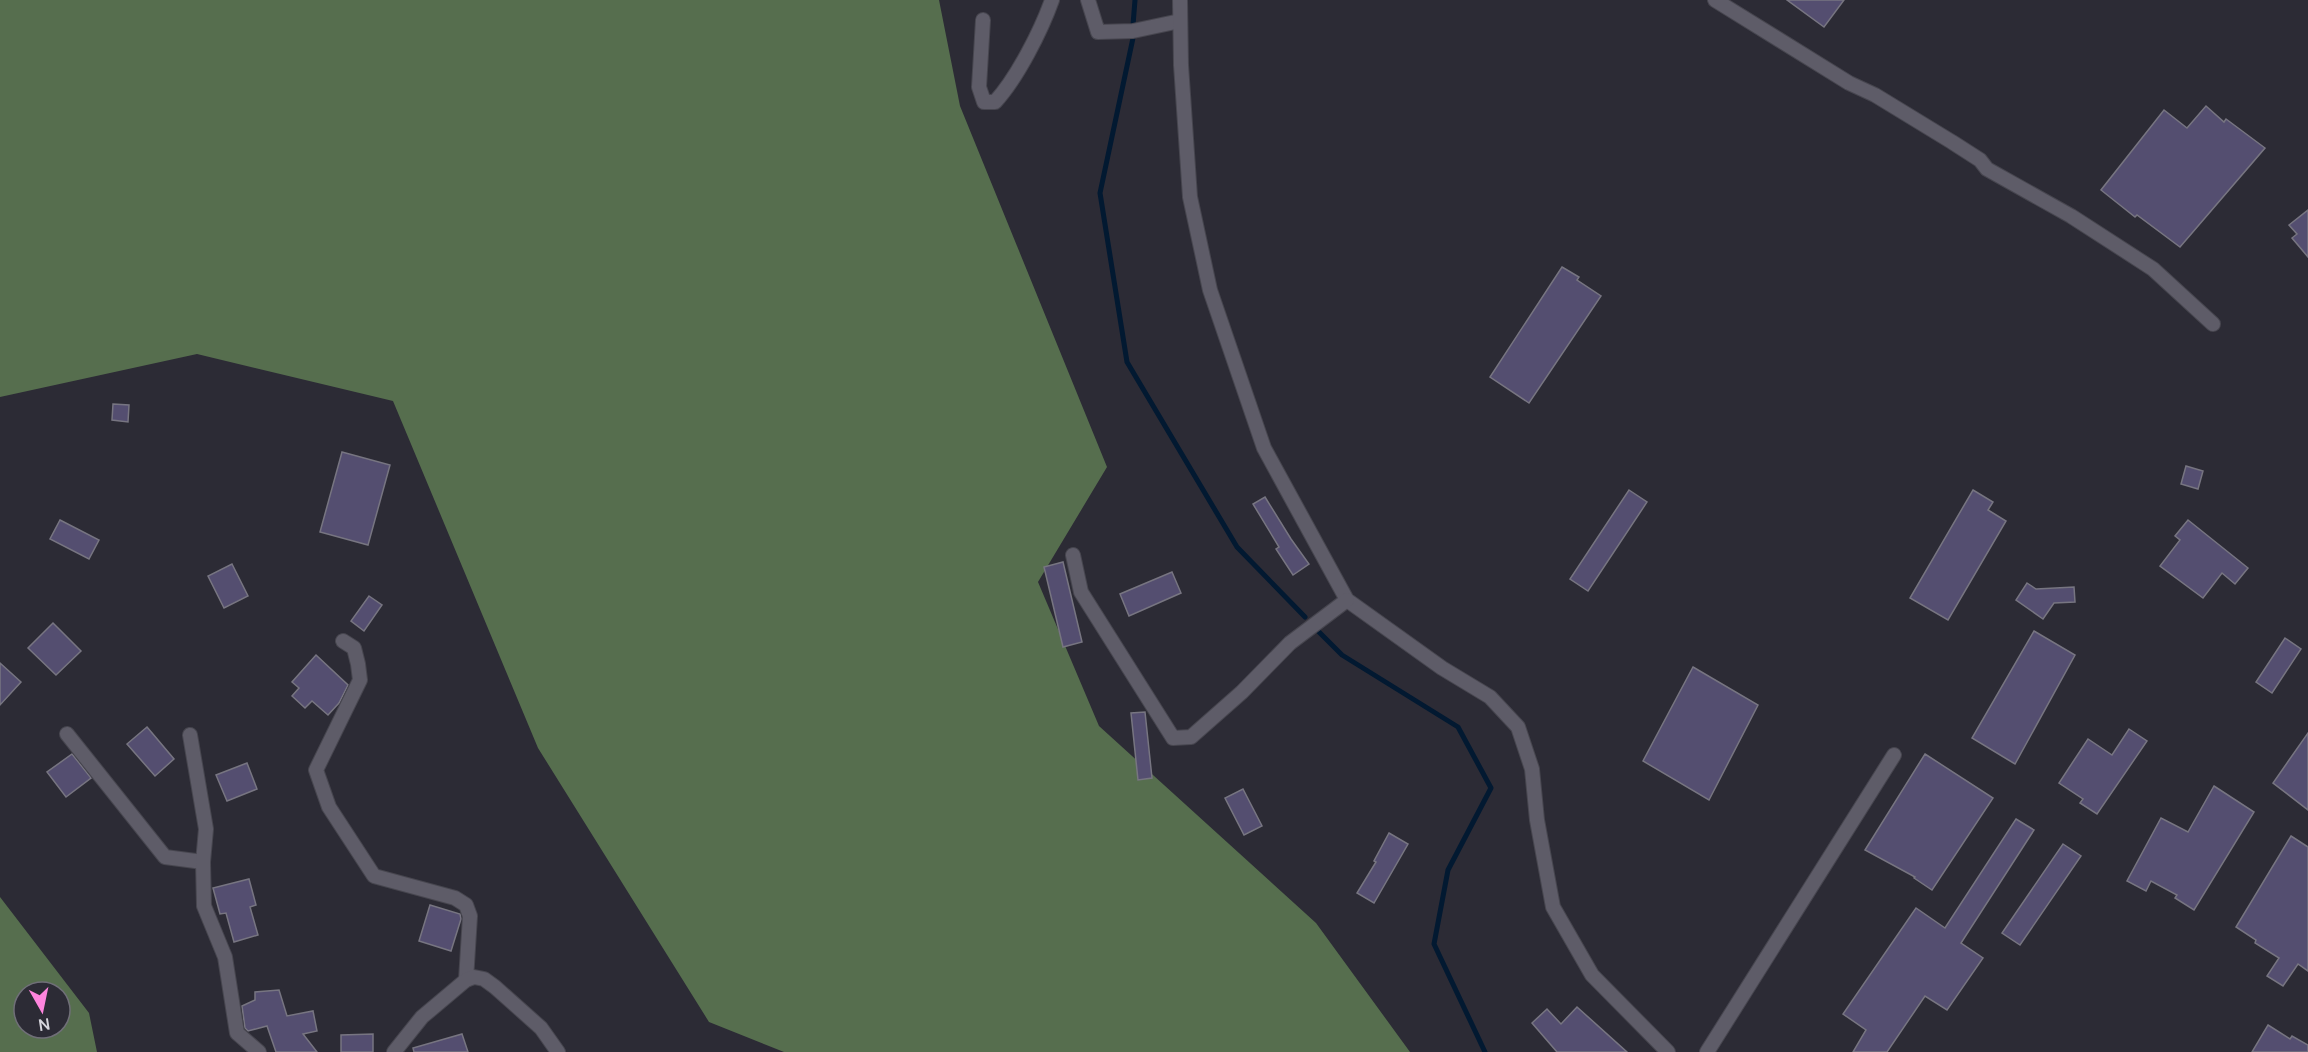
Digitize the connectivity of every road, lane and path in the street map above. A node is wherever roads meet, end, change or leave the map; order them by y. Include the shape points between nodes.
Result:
1 (1052, 0) edge
2 (1088, 0) edge
3 (1180, 0) edge
4 (1715, 0) edge
5 (983, 20) dead end
6 (1180, 21) junction
7 (2213, 324) dead end
8 (1073, 555) dead end
9 (1347, 600) junction
10 (342, 641) dead end
11 (67, 734) dead end
12 (190, 735) dead end
13 (1894, 755) dead end
14 (203, 862) junction
15 (466, 980) junction
16 (259, 1052) edge
17 (394, 1052) edge
18 (558, 1052) edge
19 (1668, 1052) edge
20 (1707, 1052) edge

1 - 5 street via 1020,65 995,102 984,102 979,87
2 - 6 street via 1098,32 1133,31
3 - 6 street
4 - 7 street via 1952,142 1988,169 2153,269
6 - 9 street via 1190,197 1210,290 1264,448
8 - 9 street via 1081,592 1173,738 1191,737 1290,644
9 - 19 street via 1490,697 1518,727 1532,769 1553,907 1592,975
10 - 15 street via 354,648 360,680 316,770 329,807 374,876 455,898 466,905 470,916
11 - 14 street via 165,857
12 - 14 street via 206,829
13 - 20 street
14 - 16 street via 204,906 225,957 237,1033
15 - 17 street via 422,1017
15 - 18 street via 484,979 495,987 541,1028

